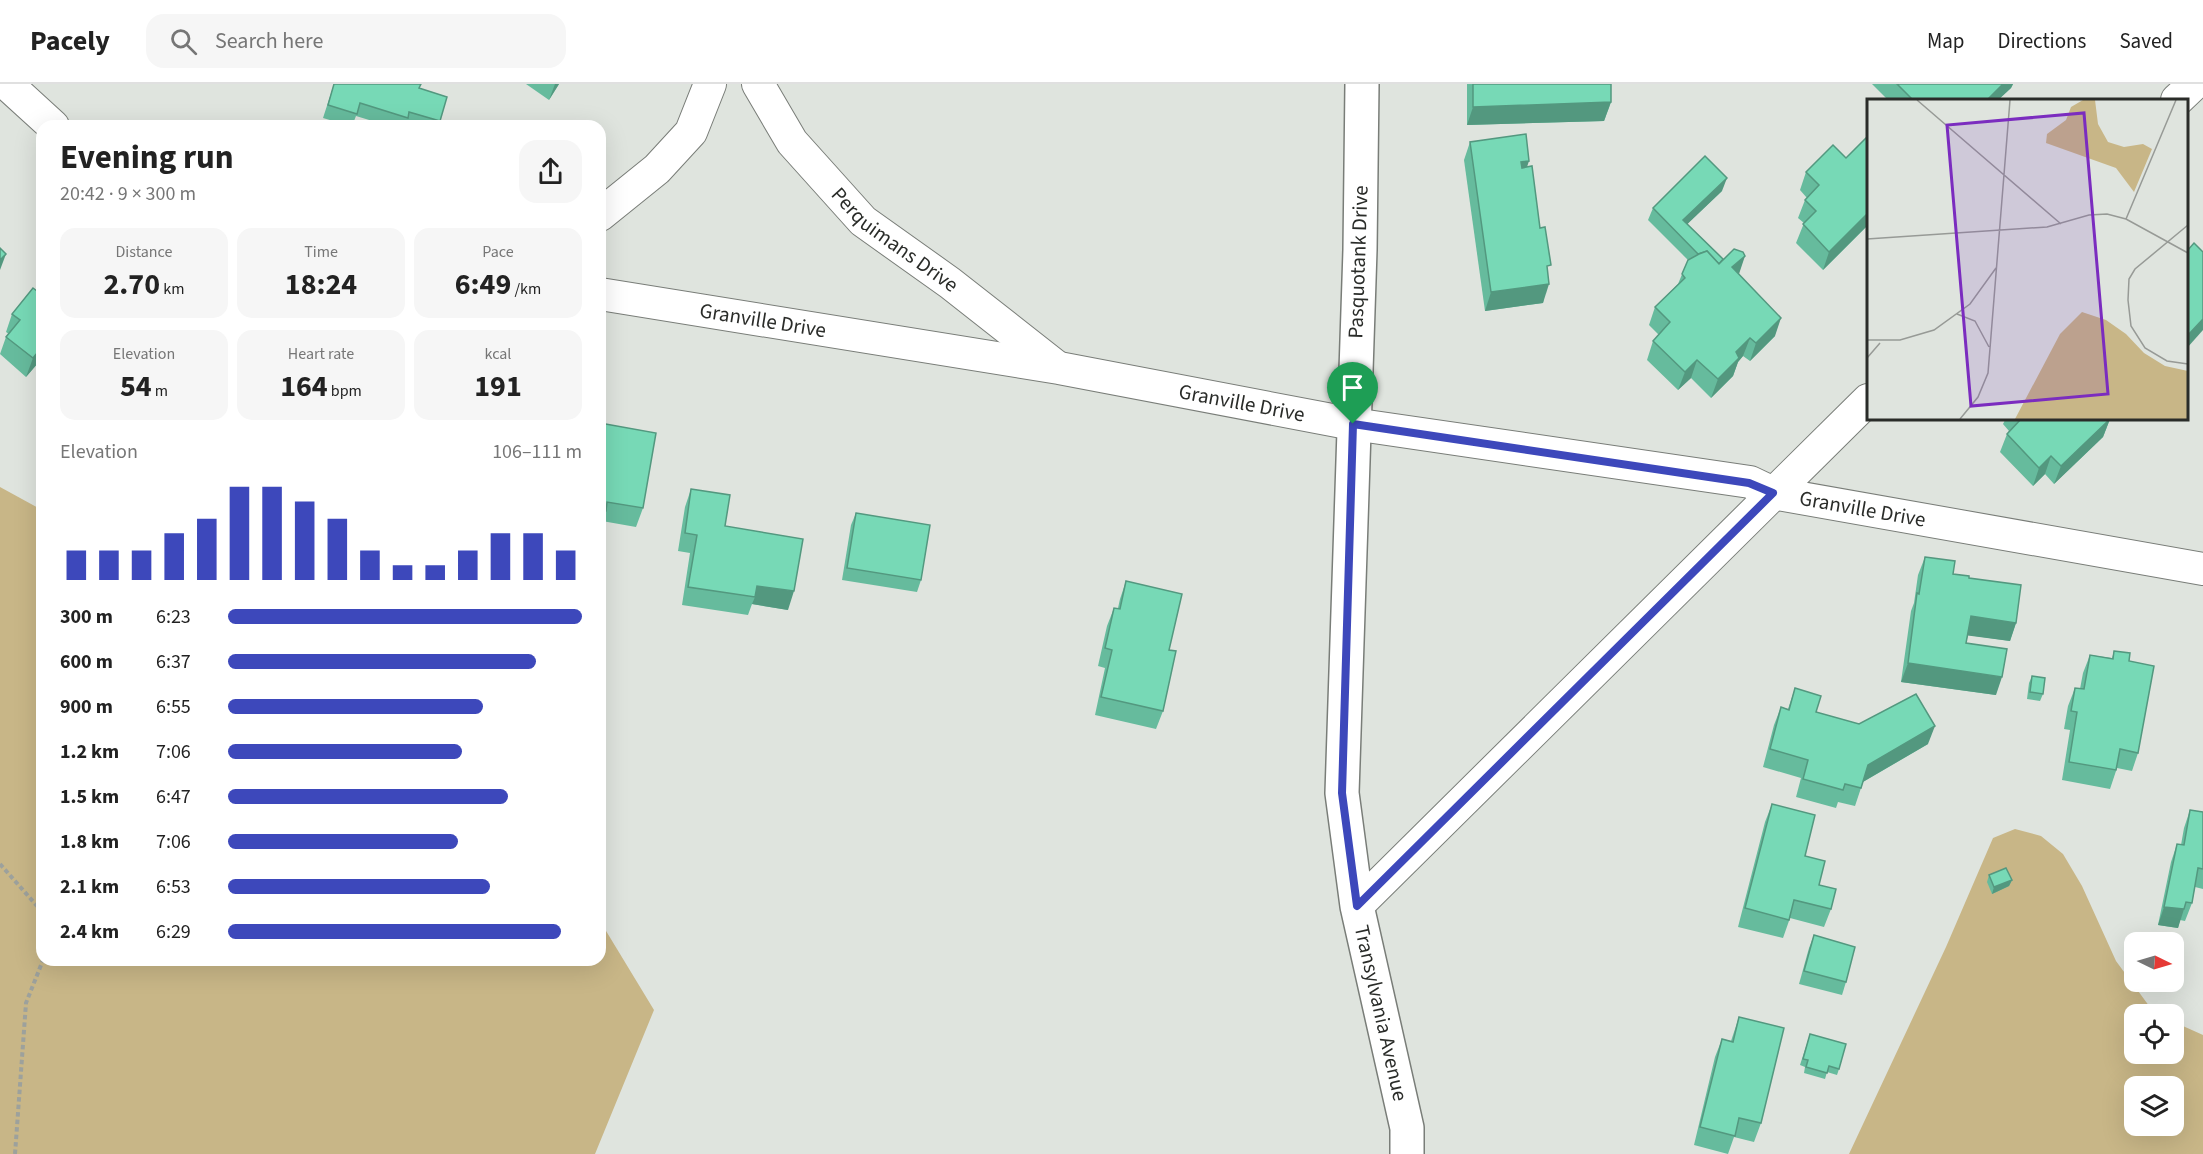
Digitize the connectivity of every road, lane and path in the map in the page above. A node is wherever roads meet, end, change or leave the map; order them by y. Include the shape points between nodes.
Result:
1 (7, 84) edge
2 (710, 84) edge
3 (758, 84) edge
4 (1362, 84) edge
5 (2194, 84) edge
6 (2178, 99) edge
7 (46, 120) edge
8 (606, 210) edge
9 (606, 295) edge
10 (1059, 368) junction
11 (1867, 402) edge
12 (1353, 424) junction
13 (1773, 493) junction
14 (2203, 569) edge
15 (0, 864) edge
16 (36, 905) edge
17 (1357, 906) junction
18 (41, 966) edge
19 (15, 1154) edge
20 (1407, 1154) edge

1 - 7 street
2 - 8 street via 691,132 657,169
3 - 10 street, Perquimans Drive via 792,142 863,221
4 - 12 street, Pasquotank Drive
5 - 6 street
9 - 10 street, Granville Drive
10 - 12 street, Granville Drive
11 - 13 street, Transylvania Avenue
12 - 13 street, Granville Drive via 1749,483
12 - 17 street, Pasquotank Drive via 1342,793
13 - 14 street, Granville Drive
13 - 17 street, Transylvania Avenue
15 - 16 path
17 - 20 street, Transylvania Avenue via 1407,1128
18 - 19 path via 26,1003

